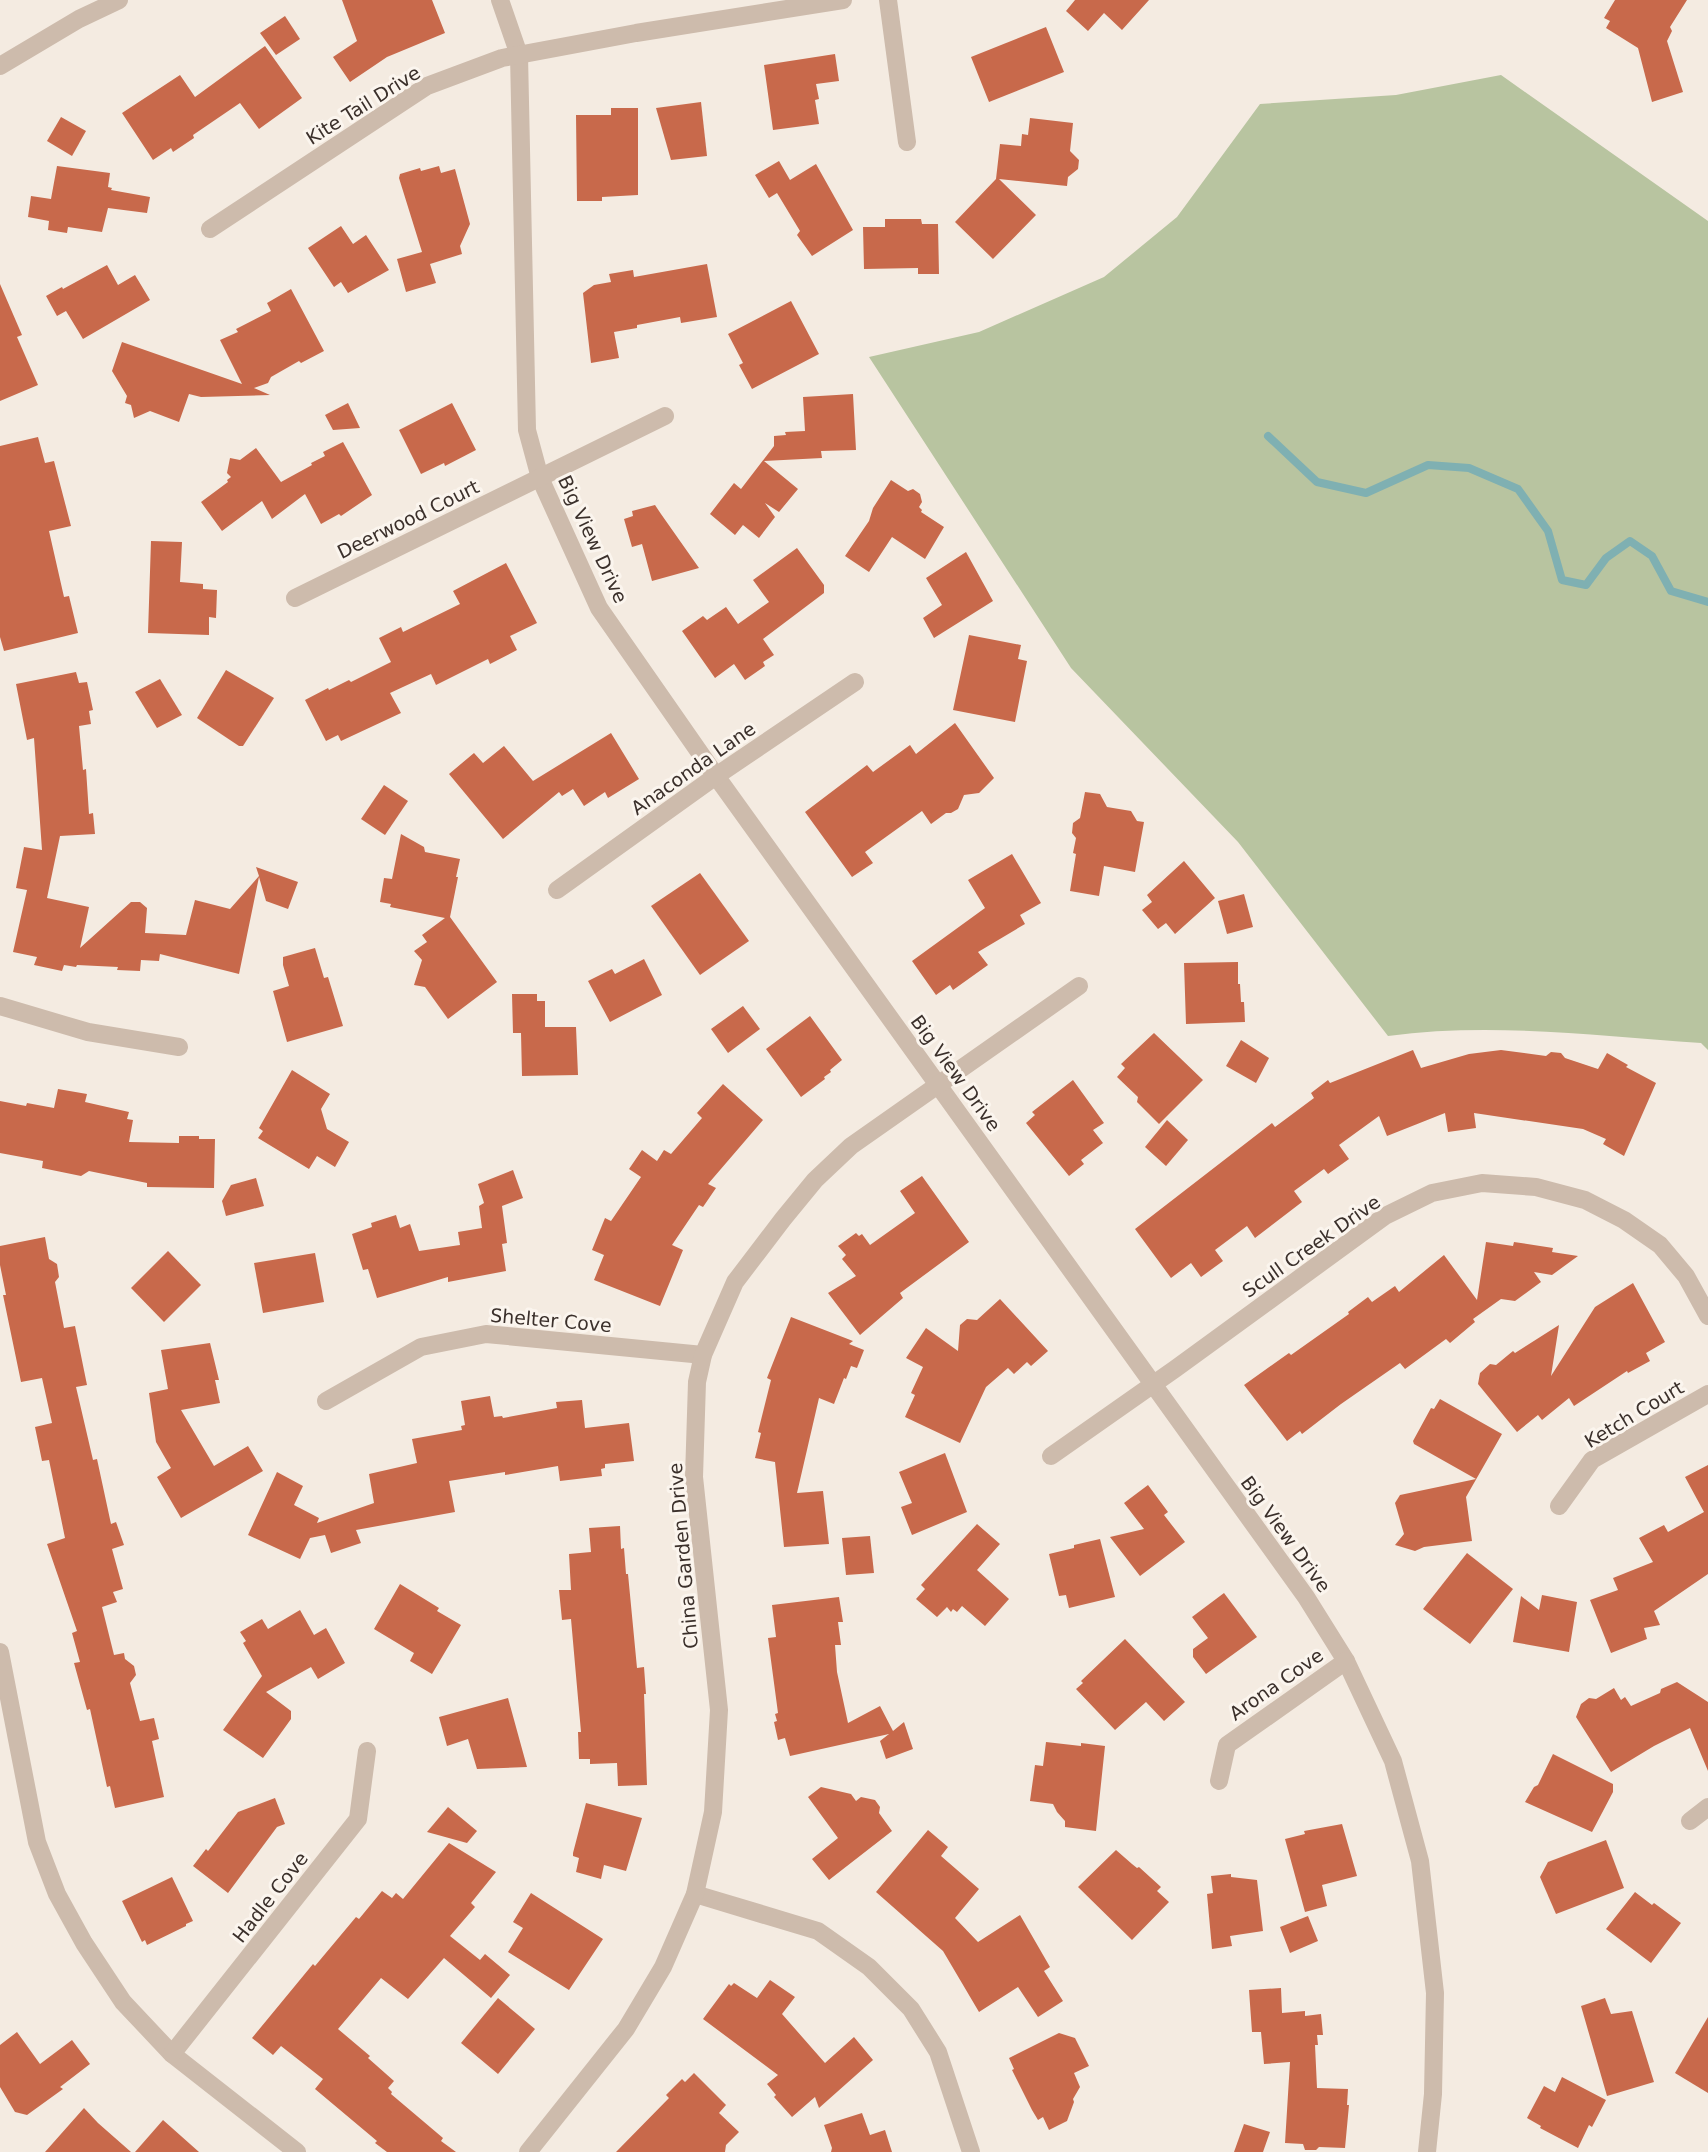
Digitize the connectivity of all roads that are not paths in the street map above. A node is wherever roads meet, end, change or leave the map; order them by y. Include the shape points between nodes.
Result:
1 (119, 0) edge
2 (500, 0) edge
3 (843, 0) edge
4 (888, 0) edge
5 (519, 55) junction
6 (0, 66) edge
7 (907, 142) dead end
8 (210, 229) dead end
9 (665, 416) dead end
10 (541, 478) junction
11 (295, 598) dead end
12 (855, 682) dead end
13 (716, 776) junction
14 (556, 890) dead end
15 (1079, 986) dead end
16 (0, 1006) edge
17 (179, 1047) dead end
18 (939, 1086) junction
19 (1708, 1316) edge
20 (704, 1355) junction
21 (1152, 1385) junction
22 (1708, 1394) edge
23 (326, 1401) dead end
24 (1051, 1456) dead end
25 (1559, 1506) dead end
26 (0, 1652) edge
27 (1346, 1661) junction
28 (367, 1751) dead end
29 (1219, 1781) dead end
30 (1708, 1807) edge
31 (1690, 1821) dead end
32 (695, 1894) junction
33 (172, 2054) junction
34 (297, 2152) edge
35 (528, 2152) edge
36 (971, 2152) edge
37 (1427, 2152) edge

1 - 6 street
2 - 5 street, Big View Drive
3 - 5 street, Kite Tail Drive
4 - 7 street
5 - 8 street, Kite Tail Drive via 428,86
5 - 10 street, Big View Drive via 527,430
9 - 10 street, Deerwood Court
10 - 11 street, Deerwood Court
10 - 13 street, Big View Drive via 599,608
12 - 13 street, Anaconda Lane
13 - 14 street, Anaconda Lane
13 - 18 street, Big View Drive
15 - 18 street, China Garden Drive
16 - 17 street via 88,1032
18 - 20 street, China Garden Drive via 851,1146 815,1181 736,1282
18 - 21 street, Big View Drive
19 - 21 street, Scull Creek Drive via 1686,1276 1660,1245 1624,1220 1585,1200 1536,1187 1482,1183 1432,1193 1385,1216
20 - 23 street, Shelter Cove via 486,1334 421,1347
20 - 32 street, China Garden Drive via 698,1382 694,1477 719,1710 713,1812
21 - 24 street, Scull Creek Drive
21 - 27 street, Big View Drive via 1306,1597
22 - 25 street, Ketch Court via 1592,1460
26 - 33 street via 37,1842 57,1894 123,2001
27 - 29 street, Arona Cove via 1227,1745
27 - 37 street, Big View Drive via 1393,1761 1420,1861 1435,1993
28 - 33 street, Hadle Cove via 358,1819
30 - 31 street
32 - 35 street, China Garden Drive via 663,1967 626,2029
32 - 36 street via 818,1931 869,1967 911,2009 938,2052
33 - 34 street

